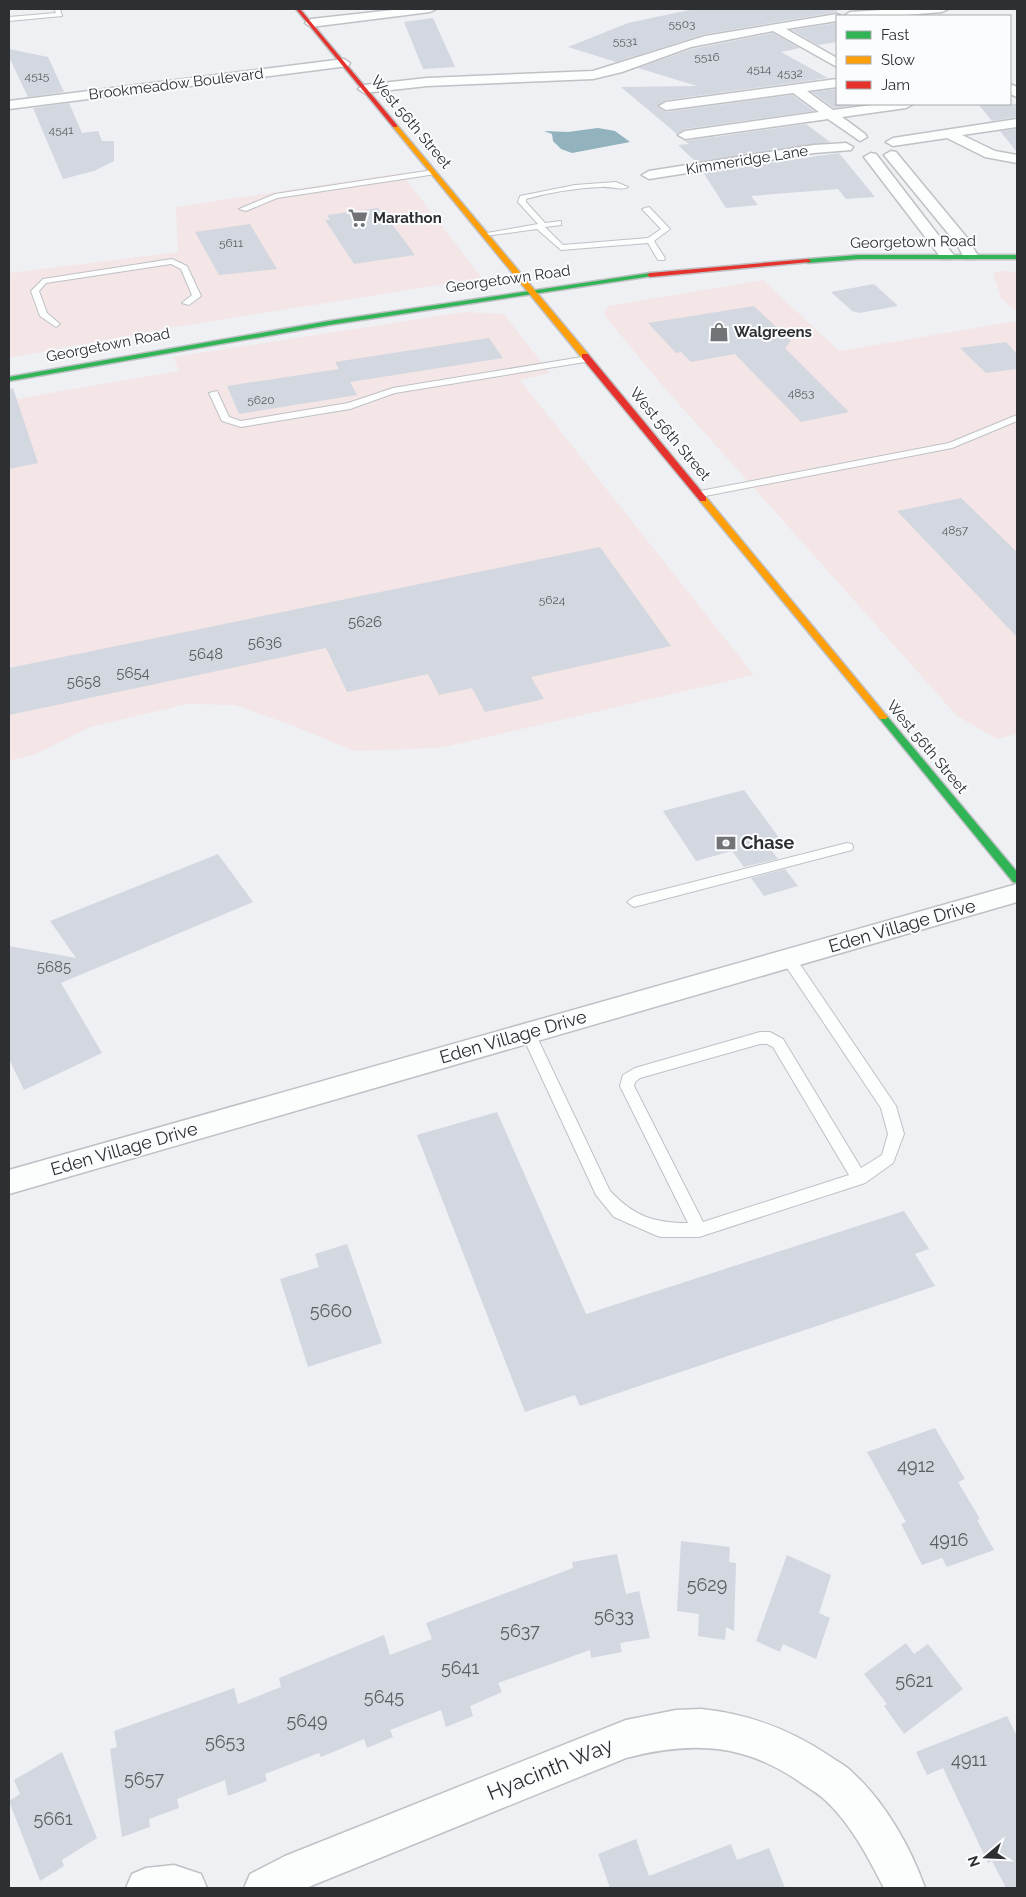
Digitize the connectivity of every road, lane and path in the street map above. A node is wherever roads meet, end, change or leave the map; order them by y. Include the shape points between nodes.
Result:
1 (57, 9) edge
2 (298, 9) edge
3 (430, 9) edge
4 (942, 9) edge
5 (377, 12) edge
6 (919, 12) edge
7 (867, 15) edge
8 (836, 18) edge
9 (9, 20) edge
10 (311, 23) junction
11 (776, 28) junction
12 (836, 62) edge
13 (344, 63) junction
14 (836, 83) edge
15 (364, 89) junction
16 (796, 89) junction
17 (9, 105) edge
18 (898, 105) edge
19 (666, 106) dead end
20 (830, 114) junction
21 (1017, 123) edge
22 (949, 133) junction
23 (685, 135) dead end
24 (860, 137) junction
25 (846, 147) junction
26 (892, 148) junction
27 (871, 157) junction
28 (1017, 159) edge
29 (433, 172) junction
30 (649, 176) dead end
31 (624, 187) dead end
32 (243, 209) dead end
33 (646, 209) dead end
34 (558, 223) dead end
35 (541, 226) junction
36 (485, 234) junction
37 (650, 240) junction
38 (938, 242) junction
39 (920, 243) dead end
40 (970, 247) junction
41 (946, 256) junction
42 (1017, 257) edge
43 (665, 258) joint
44 (647, 260) dead end
45 (537, 275) dead end
46 (520, 277) junction
47 (505, 280) dead end
48 (532, 291) junction
49 (186, 303) dead end
50 (56, 324) dead end
51 (588, 359) junction
52 (9, 379) edge
53 (214, 393) dead end
54 (1017, 418) edge
55 (700, 494) junction
56 (847, 847) dead end
57 (1017, 879) edge
58 (1017, 892) edge
59 (634, 902) dead end
60 (788, 958) junction
61 (528, 1033) junction
62 (859, 1178) junction
63 (9, 1182) edge
64 (699, 1230) junction
65 (146, 1888) edge
66 (187, 1888) edge
67 (264, 1888) edge
68 (905, 1888) edge

1 - 9 lane via 60,15
2 - 10 main road, West 56th Street
3 - 5 street
4 - 6 street
5 - 10 street
6 - 7 street
8 - 11 street
10 - 13 main road, West 56th Street
11 - 12 street
11 - 15 street via 691,43 616,70 587,76 428,82
13 - 15 main road, West 56th Street
13 - 17 street, Brookmeadow Boulevard
14 - 16 street
15 - 29 main road, West 56th Street
16 - 19 street
16 - 20 street
18 - 20 street, Kimmeridge Lane
20 - 23 street, Kimmeridge Lane
20 - 24 street
21 - 22 street
22 - 26 street
22 - 28 street via 986,154
24 - 25 street via 848,141
24 - 26 street via 877,137
25 - 27 street
25 - 30 street, Kimmeridge Lane via 814,149
26 - 27 street
26 - 40 street
27 - 38 street
29 - 32 lane via 275,196
29 - 36 main road, West 56th Street
31 - 35 lane via 597,184 523,198 522,202
33 - 37 lane via 666,229
34 - 35 lane
35 - 36 lane
35 - 37 lane via 556,245 569,249
36 - 46 main road, West 56th Street
37 - 43 lane
38 - 39 main road, Georgetown Road
38 - 40 main road, Georgetown Road
38 - 41 street
40 - 41 main road, Georgetown Road
40 - 42 main road, Georgetown Road
41 - 48 main road, Georgetown Road via 858,257 735,265
43 - 44 main road
45 - 46 main road, Georgetown Road
46 - 47 main road, Georgetown Road
46 - 48 main road, West 56th Street
48 - 51 main road, West 56th Street
48 - 52 main road, Georgetown Road via 195,344
49 - 50 lane via 197,296 184,268 172,262 44,281 35,291 43,314
51 - 53 lane via 393,391 350,406 241,424 225,419
51 - 55 main road, West 56th Street
54 - 55 lane via 952,445
55 - 57 main road, West 56th Street
56 - 59 lane
58 - 60 street, Eden Village Drive
60 - 61 street, Eden Village Drive
60 - 62 lane via 888,1106 896,1134 888,1159
61 - 63 street, Eden Village Drive
61 - 64 lane via 604,1195 620,1212 661,1230
62 - 64 lane
62 - 64 lane via 778,1043 770,1038 760,1038 635,1074 628,1079 627,1086
65 - 66 street via 174,1885
67 - 68 street, Hyacinth Way via 299,1870 647,1732 706,1727 765,1740 802,1758 837,1785 857,1807

